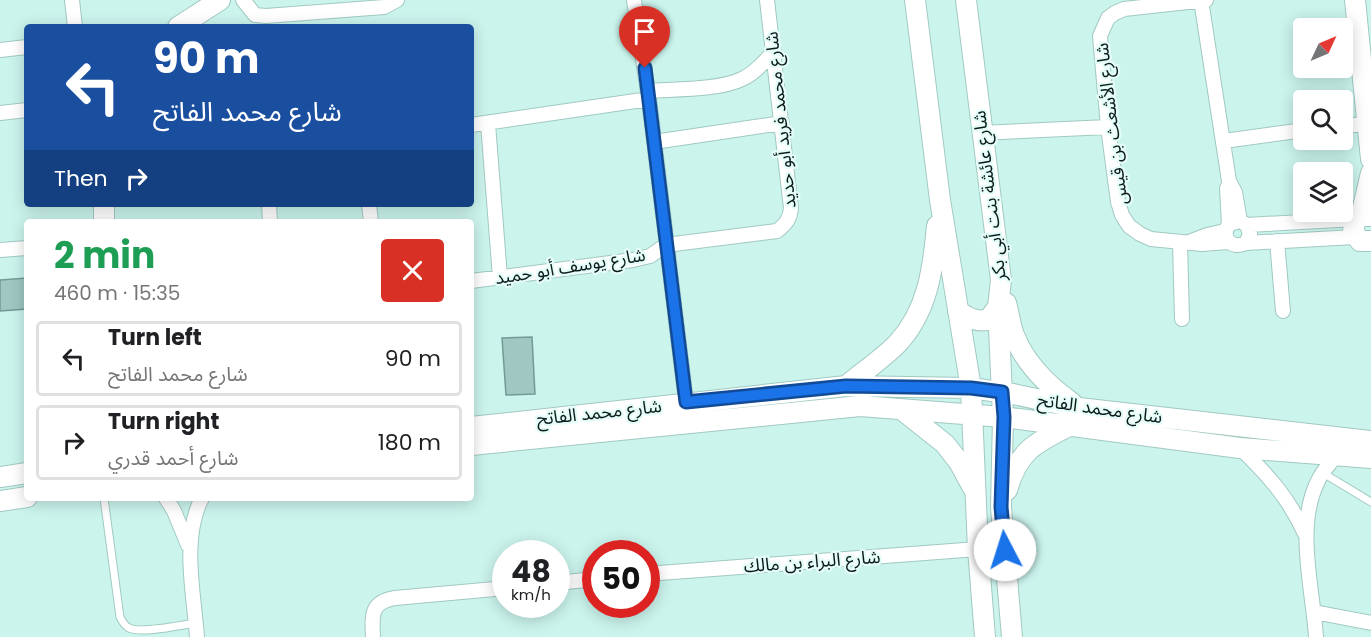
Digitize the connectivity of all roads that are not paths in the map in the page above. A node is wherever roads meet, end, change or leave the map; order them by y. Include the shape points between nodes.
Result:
1 (72, 0) edge
2 (220, 0) edge
3 (243, 0) edge
4 (397, 0) edge
5 (634, 0) edge
6 (767, 0) edge
7 (915, 0) edge
8 (1201, 0) edge
9 (1206, 0) edge
10 (1355, 0) edge
11 (968, 6) edge
12 (75, 24) edge
13 (183, 24) edge
14 (1365, 45) edge
15 (24, 47) edge
16 (0, 50) edge
17 (774, 51) junction
18 (648, 95) junction
19 (24, 110) edge
20 (0, 113) edge
21 (782, 123) junction
22 (488, 124) junction
23 (1367, 124) junction
24 (474, 125) edge
25 (1353, 125) edge
26 (1108, 126) junction
27 (1293, 132) edge
28 (981, 133) junction
29 (1224, 141) junction
30 (654, 142) junction
31 (1371, 159) edge
32 (1371, 173) edge
33 (940, 200) junction
34 (1363, 226) edge
35 (1234, 229) junction
36 (1277, 241) junction
37 (1184, 243) junction
38 (666, 245) junction
39 (24, 248) edge
40 (0, 250) edge
41 (501, 277) junction
42 (1001, 280) junction
43 (474, 281) edge
44 (998, 307) junction
45 (958, 311) junction
46 (1283, 311) dead end
47 (1182, 319) dead end
48 (846, 386) junction
49 (971, 388) junction
50 (1002, 392) junction
51 (686, 402) junction
52 (1079, 408) junction
53 (901, 410) junction
54 (973, 414) junction
55 (1004, 417) junction
56 (474, 427) edge
57 (1067, 427) junction
58 (1371, 441) edge
59 (474, 445) edge
60 (1240, 448) junction
61 (1337, 454) junction
62 (1371, 458) edge
63 (24, 473) edge
64 (1323, 474) junction
65 (0, 477) edge
66 (976, 494) junction
67 (24, 498) edge
68 (0, 501) edge
69 (104, 501) edge
70 (168, 501) edge
71 (201, 501) edge
72 (1371, 502) edge
73 (1001, 507) junction
74 (1306, 536) junction
75 (190, 549) junction
76 (978, 549) junction
77 (660, 573) edge
78 (492, 589) edge
79 (1314, 612) junction
80 (1371, 623) edge
81 (196, 630) edge
82 (373, 637) edge
83 (986, 637) edge
84 (1012, 637) edge
85 (1316, 637) edge

1 - 12 street
2 - 13 main road
3 - 4 street via 255,15 266,16 384,7
5 - 18 street
6 - 17 street, شارع محمد فريد أبو حديد
7 - 33 main road
8 - 9 street, شارع الأشعث بن قيس
8 - 26 street, شارع الأشعث بن قيس via 1124,9 1108,18 1100,36
8 - 29 street
10 - 14 main road
11 - 28 main road, شارع عائشة بنت أبي بكر
14 - 23 main road
15 - 16 street
17 - 18 street via 744,79
17 - 21 street, شارع محمد فريد أبو حديد
18 - 22 street
18 - 30 street
19 - 20 street
21 - 30 street
21 - 38 street, شارع محمد فريد أبو حديد via 791,208 785,225 777,231
22 - 24 street
22 - 41 street
23 - 25 street
23 - 31 main road
26 - 28 street
26 - 37 street, شارع الأشعث بن قيس via 1118,202 1129,226 1151,239
27 - 29 street
28 - 42 main road, شارع عائشة بنت أبي بكر
29 - 35 street via 1229,181 1235,192
30 - 38 street
32 - 34 main road
33 - 45 main road
33 - 48 main road via 933,272 922,306 896,344
34 - 35 street, شارع الأشعث بن قيس
34 - 36 street
35 - 36 street via 1237,246
35 - 37 street, شارع الأشعث بن قيس
36 - 46 street
37 - 47 street
38 - 41 street, شارع يوسف أبو حميد via 650,256 633,260
38 - 51 street
39 - 40 street
41 - 43 street, شارع يوسف أبو حميد
42 - 44 main road, شارع عائشة بنت أبي بكر
42 - 52 main road via 1014,335 1029,362 1047,385
44 - 45 main road via 988,320 980,321
44 - 50 main road, شارع عائشة بنت أبي بكر
45 - 49 main road
48 - 49 main road, شارع محمد الفاتح
48 - 51 main road, شارع محمد الفاتح
49 - 50 main road, شارع محمد الفاتح
49 - 54 main road
50 - 52 main road, شارع محمد الفاتح
50 - 55 main road, شارع عائشة بنت أبي بكر
51 - 56 main road, شارع محمد الفاتح
52 - 58 main road, شارع محمد الفاتح
53 - 54 main road, شارع محمد الفاتح
53 - 59 main road, شارع محمد الفاتح via 860,406
53 - 66 main road via 945,444
54 - 55 main road, شارع محمد الفاتح
54 - 66 main road
55 - 57 main road, شارع محمد الفاتح
55 - 73 main road, شارع عائشة بنت أبي بكر
57 - 60 main road, شارع محمد الفاتح
57 - 73 main road via 1026,451 1012,470
60 - 61 main road, شارع محمد الفاتح
60 - 74 street via 1273,480
61 - 62 main road, شارع محمد الفاتح
61 - 64 street
63 - 65 main road
64 - 72 lane
64 - 74 street via 1309,505
66 - 76 main road
67 - 68 main road
69 - 81 lane via 124,623 130,628
70 - 75 street
71 - 75 street via 194,516
73 - 84 main road
74 - 79 street
75 - 81 street
76 - 77 street, شارع البراء بن مالك
76 - 83 main road
78 - 82 street via 381,602 372,614
79 - 80 street
79 - 85 street

